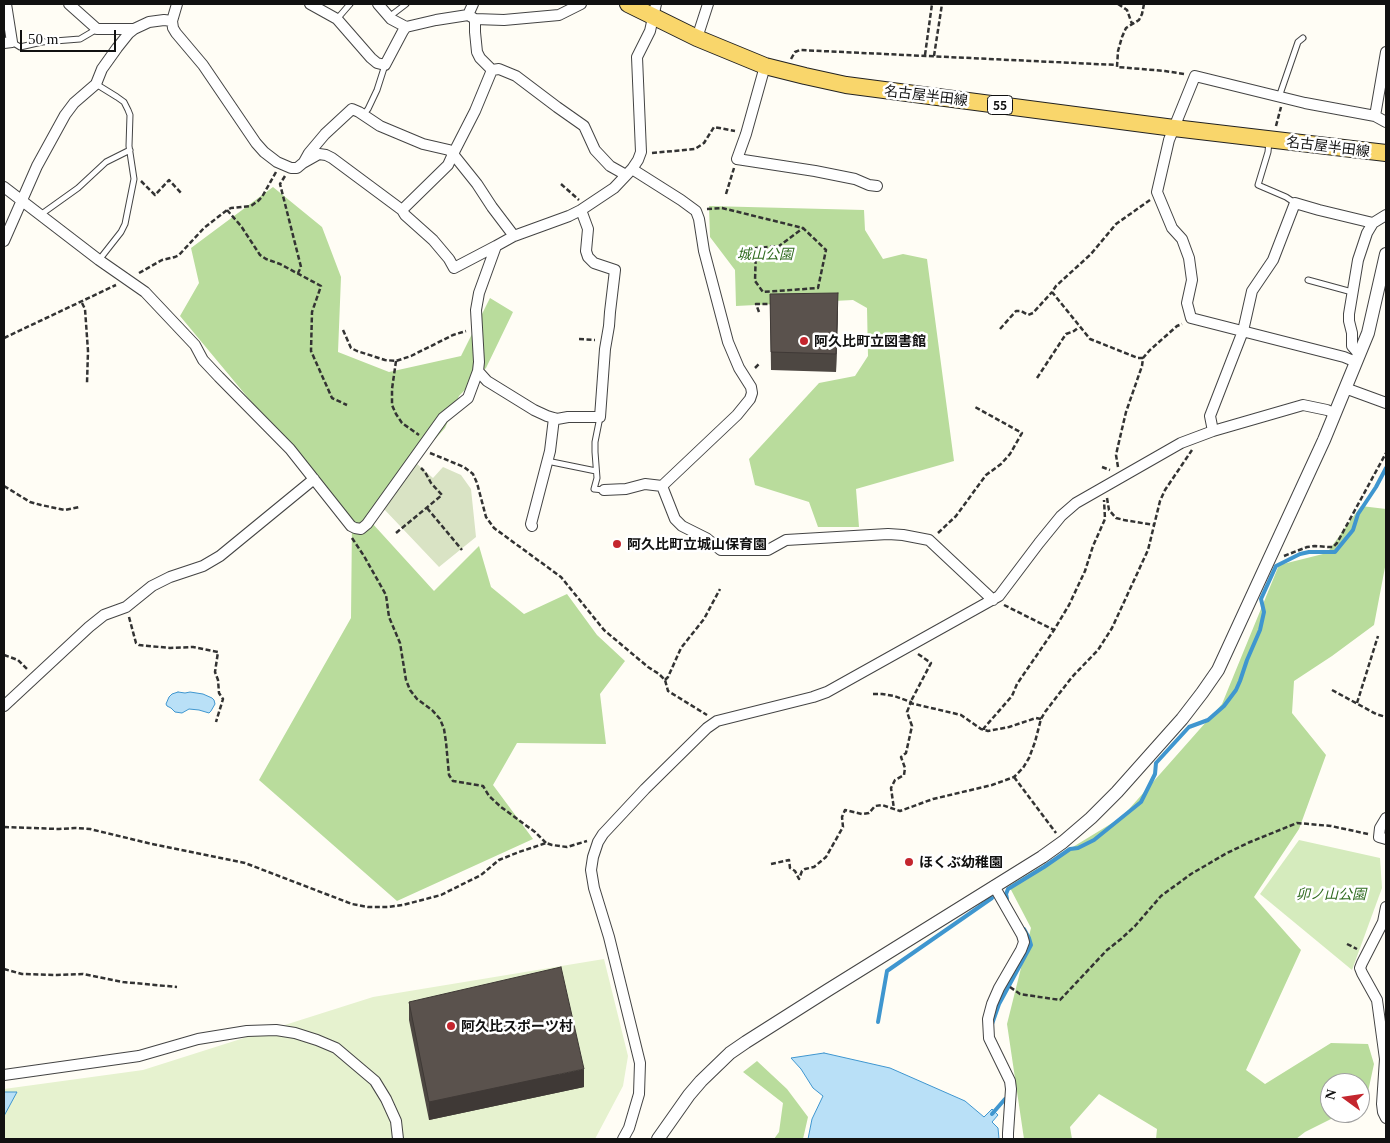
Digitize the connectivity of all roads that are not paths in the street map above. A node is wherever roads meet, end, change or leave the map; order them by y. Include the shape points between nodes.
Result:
1 (6, 4) edge
2 (70, 4) edge
3 (176, 4) edge
4 (182, 4) edge
5 (310, 4) edge
6 (350, 4) edge
7 (378, 4) edge
8 (406, 4) edge
9 (473, 4) edge
10 (581, 4) edge
11 (628, 4) edge
12 (708, 4) edge
13 (655, 10) edge
14 (388, 17) junction
15 (472, 17) junction
16 (173, 19) junction
17 (337, 19) junction
18 (406, 28) junction
19 (97, 29) junction
20 (134, 29) junction
21 (697, 38) junction
22 (1303, 38) dead end
23 (8, 43) edge
24 (1386, 52) edge
25 (385, 65) junction
26 (765, 66) junction
27 (492, 70) junction
28 (96, 84) junction
29 (1281, 97) junction
30 (363, 115) junction
31 (1375, 116) junction
32 (1386, 122) edge
33 (1174, 128) junction
34 (1272, 139) junction
35 (130, 150) junction
36 (1386, 153) edge
37 (453, 154) junction
38 (303, 163) junction
39 (629, 172) junction
40 (877, 186) dead end
41 (4, 187) edge
42 (21, 200) junction
43 (1295, 203) junction
44 (584, 208) junction
45 (402, 210) junction
46 (41, 216) junction
47 (1386, 216) edge
48 (1373, 223) junction
49 (514, 236) junction
50 (4, 241) edge
51 (496, 246) junction
52 (1386, 254) edge
53 (99, 260) junction
54 (1308, 280) dead end
55 (1352, 292) junction
56 (1242, 331) junction
57 (1358, 358) junction
58 (478, 371) junction
59 (1345, 388) junction
60 (1386, 403) edge
61 (1334, 413) junction
62 (600, 417) junction
63 (554, 418) junction
64 (1213, 431) junction
65 (547, 461) junction
66 (596, 471) junction
67 (314, 479) junction
68 (662, 486) junction
69 (604, 490) joint
70 (532, 526) dead end
71 (994, 599) junction
72 (4, 706) edge
73 (1386, 818) edge
74 (1383, 838) edge
75 (994, 886) junction
76 (1386, 908) edge
77 (4, 1074) edge
78 (1386, 1118) edge
79 (398, 1139) edge
80 (623, 1139) edge
81 (658, 1139) edge
82 (1008, 1139) edge

1 - 23 street
2 - 19 street
3 - 16 street
4 - 16 street
5 - 17 street
6 - 17 lane
7 - 14 street
8 - 14 lane
9 - 15 street
10 - 15 street via 559,14 504,20
11 - 13 main road, 名古屋半田線 / 55
12 - 21 street
13 - 21 main road, 名古屋半田線 / 55
13 - 39 street via 650,31 637,57 641,152
14 - 18 street
15 - 18 street via 436,20
15 - 27 street via 477,52
16 - 20 street via 150,22
16 - 38 street via 176,33 203,65 256,144 285,166 297,168
17 - 25 street via 371,58
18 - 25 street
19 - 20 street
19 - 23 lane via 80,39 20,47
20 - 28 street via 102,69
21 - 26 main road, 名古屋半田線 / 55
22 - 29 lane via 1298,42
24 - 31 street
25 - 30 lane via 377,90
26 - 33 main road, 名古屋半田線 / 55 via 846,85
26 - 40 street via 737,159 815,171
27 - 37 street
27 - 39 street via 499,69 516,76 584,126 595,150 610,166
28 - 35 lane via 124,102 130,115
28 - 42 street via 65,115
29 - 31 street
29 - 33 street via 1195,76
30 - 37 street via 380,126
30 - 38 street via 352,109 325,134
31 - 32 street
33 - 34 main road, 名古屋半田線 / 55
33 - 56 street via 1157,192 1189,258 1192,280 1187,303 1191,318
34 - 36 main road, 名古屋半田線 / 55
34 - 43 lane via 1258,185
35 - 46 lane via 106,162
35 - 53 lane via 134,176 124,224
37 - 45 street via 448,165
37 - 49 street
38 - 45 street via 319,154 332,158
39 - 44 street via 614,188
39 - 68 street via 696,211 728,342 752,393 737,416
41 - 42 street
42 - 46 street
42 - 50 street
43 - 48 street
43 - 56 street via 1273,260 1252,292
44 - 49 street
44 - 62 street via 588,257 616,270 604,349
45 - 51 street via 433,240 454,268
46 - 53 street
47 - 48 street
48 - 55 street via 1358,260
49 - 51 street
51 - 58 street via 476,310
52 - 57 street via 1368,333
53 - 67 street via 145,292 195,345 203,360 290,449
54 - 55 lane
55 - 57 street via 1349,321 1352,346
56 - 57 street
56 - 64 street via 1210,416
57 - 59 street
58 - 63 street via 487,381 534,410
58 - 67 street via 468,398 443,418 361,528 351,526
59 - 60 street
59 - 61 street
61 - 64 street via 1303,405
61 - 75 street via 1218,670 1202,693 1091,818 1042,857
62 - 63 street
62 - 66 lane via 595,442
63 - 65 street
64 - 71 street via 1180,443 1076,503 1061,516
65 - 66 lane
65 - 70 street
66 - 69 lane via 594,489
67 - 72 street via 220,556 204,566 152,586 126,606 104,615
68 - 69 street via 645,484
68 - 71 street via 675,519 721,550 768,550 786,540 903,535 929,540
71 - 80 street via 827,692 717,721 603,834 591,870 640,1063 639,1094
73 - 74 street via 1380,828
75 - 81 street via 730,1053 689,1095
75 - 82 street via 1024,942 999,988 988,1018 989,1038 1010,1081
76 - 78 street via 1383,922 1360,968 1377,1000 1385,1059 1382,1104
77 - 79 street via 139,1056 198,1039 276,1030 302,1035 336,1048 375,1081 396,1121

